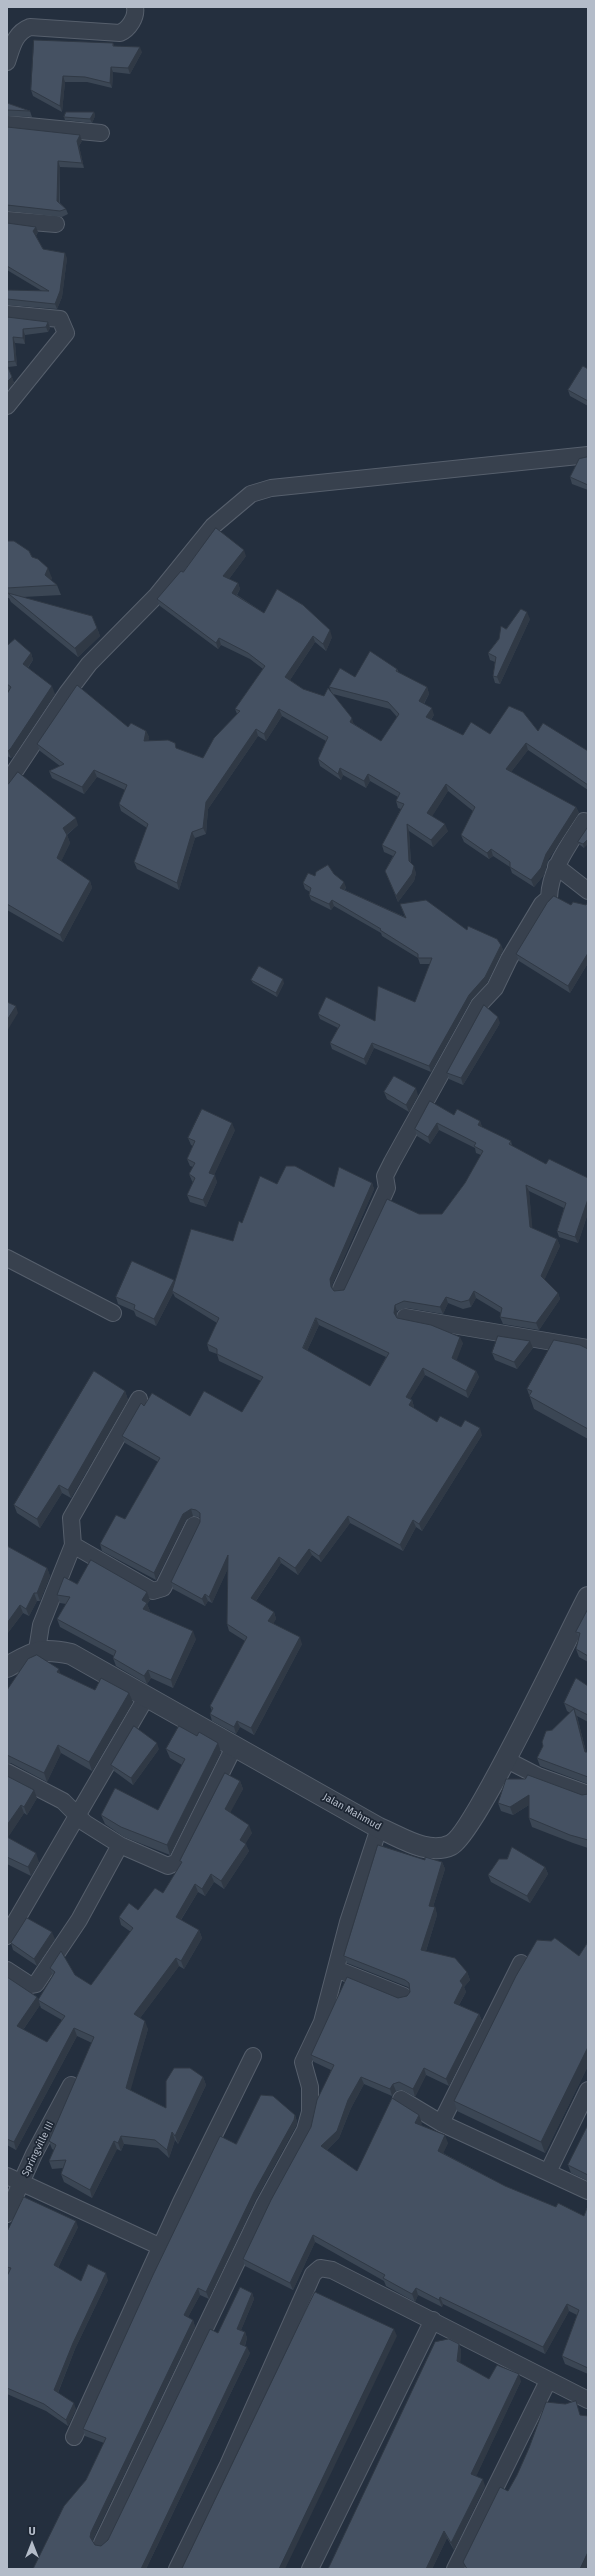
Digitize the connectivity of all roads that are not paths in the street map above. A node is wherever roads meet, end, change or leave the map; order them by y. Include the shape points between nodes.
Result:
1 (135, 7) edge
2 (7, 62) edge
3 (7, 124) edge
4 (101, 133) dead end
5 (7, 220) edge
6 (56, 224) dead end
7 (7, 314) edge
8 (7, 406) edge
9 (588, 456) edge
10 (13, 762) edge
11 (7, 783) edge
12 (588, 822) edge
13 (556, 866) junction
14 (588, 891) edge
15 (7, 1258) edge
16 (341, 1289) edge
17 (113, 1313) dead end
18 (405, 1317) dead end
19 (588, 1348) edge
20 (139, 1399) dead end
21 (194, 1526) dead end
22 (73, 1545) junction
23 (588, 1597) edge
24 (37, 1650) junction
25 (7, 1667) edge
26 (147, 1696) junction
27 (234, 1745) junction
28 (505, 1759) junction
29 (7, 1772) edge
30 (588, 1794) edge
31 (79, 1817) junction
32 (379, 1828) junction
33 (120, 1845) junction
34 (7, 1936) edge
35 (521, 1963) dead end
36 (336, 1969) junction
37 (7, 1970) edge
38 (404, 1996) edge
39 (253, 2056) dead end
40 (71, 2085) dead end
41 (588, 2090) edge
42 (401, 2099) dead end
43 (440, 2123) junction
44 (548, 2172) junction
45 (7, 2176) edge
46 (21, 2185) junction
47 (588, 2191) edge
48 (7, 2214) edge
49 (161, 2247) junction
50 (433, 2320) junction
51 (548, 2381) junction
52 (588, 2400) edge
53 (74, 2437) dead end
54 (102, 2544) edge
55 (177, 2569) edge
56 (310, 2569) edge
57 (455, 2569) edge

1 - 2 street via 135,16 131,24 120,33 30,27 25,29 16,37
3 - 4 street
5 - 6 street
7 - 8 street via 60,319 66,333
9 - 10 street via 279,487 251,494 213,526 157,595 89,664
10 - 11 street
12 - 13 street via 584,821
13 - 14 street
13 - 16 street via 549,898 542,904 509,959 495,988 479,1005 392,1162 385,1176 388,1188
15 - 17 street
18 - 19 street
20 - 22 street via 72,1518
21 - 22 street via 163,1588 158,1591 153,1591
22 - 24 street via 41,1625
23 - 28 street, Jalan Mahmud
24 - 25 street
24 - 26 street, Jalan Mahmud via 56,1650 72,1654
26 - 27 street, Jalan Mahmud
26 - 31 street
27 - 32 street, Jalan Mahmud
27 - 33 street via 178,1862 168,1866
28 - 30 street via 517,1767
28 - 32 street, Jalan Mahmud via 480,1806 453,1844 441,1848 425,1847
29 - 31 street via 63,1801
31 - 33 street
31 - 34 street
32 - 36 street
33 - 37 street via 78,1920 36,1984 30,1985
35 - 43 street
36 - 38 street
36 - 54 street via 322,2022 303,2062 310,2087 310,2112 305,2130 265,2203
39 - 49 street
40 - 46 street, Springville III via 34,2154
41 - 44 street
42 - 43 street
43 - 44 street
44 - 47 street
45 - 46 street
46 - 48 street, Springville III
46 - 49 street
49 - 53 street
50 - 51 street
50 - 55 street via 332,2270 320,2268 313,2274 228,2465
50 - 56 street
51 - 52 street
51 - 57 street

